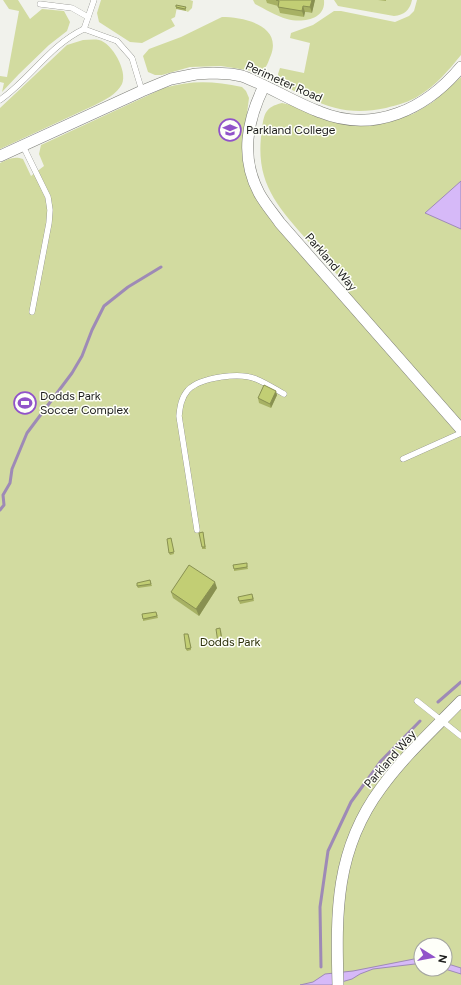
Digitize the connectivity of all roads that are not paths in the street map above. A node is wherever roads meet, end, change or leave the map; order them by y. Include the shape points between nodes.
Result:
1 (94, 0) edge
2 (40, 4) dead end
3 (88, 17) junction
4 (84, 29) junction
5 (461, 67) edge
6 (264, 86) junction
7 (142, 91) junction
8 (0, 100) edge
9 (23, 146) junction
10 (0, 156) edge
11 (32, 312) dead end
12 (284, 394) dead end
13 (461, 429) edge
14 (461, 432) edge
15 (403, 459) dead end
16 (197, 530) dead end
17 (417, 701) dead end
18 (461, 701) edge
19 (442, 721) junction
20 (461, 736) edge
21 (338, 985) edge

1 - 3 lane
2 - 3 lane via 72,8
3 - 4 lane
4 - 7 lane via 118,41 132,58
4 - 8 lane via 54,49
5 - 6 street, Perimeter Road via 428,99 400,113 368,119 349,119 325,114
6 - 7 street, Perimeter Road via 242,76 213,73 180,77
6 - 13 street, Parkland Way via 250,120 248,146 251,173 258,192 280,223
7 - 9 street, Perimeter Road
9 - 10 street, Perimeter Road
9 - 11 lane via 48,198 50,210
12 - 16 lane via 256,379 239,375 196,384 181,401 179,416
14 - 15 lane
17 - 19 lane
18 - 19 street, Parkland Way
19 - 20 lane
19 - 21 street, Parkland Way via 381,788 367,808 353,838 339,895

